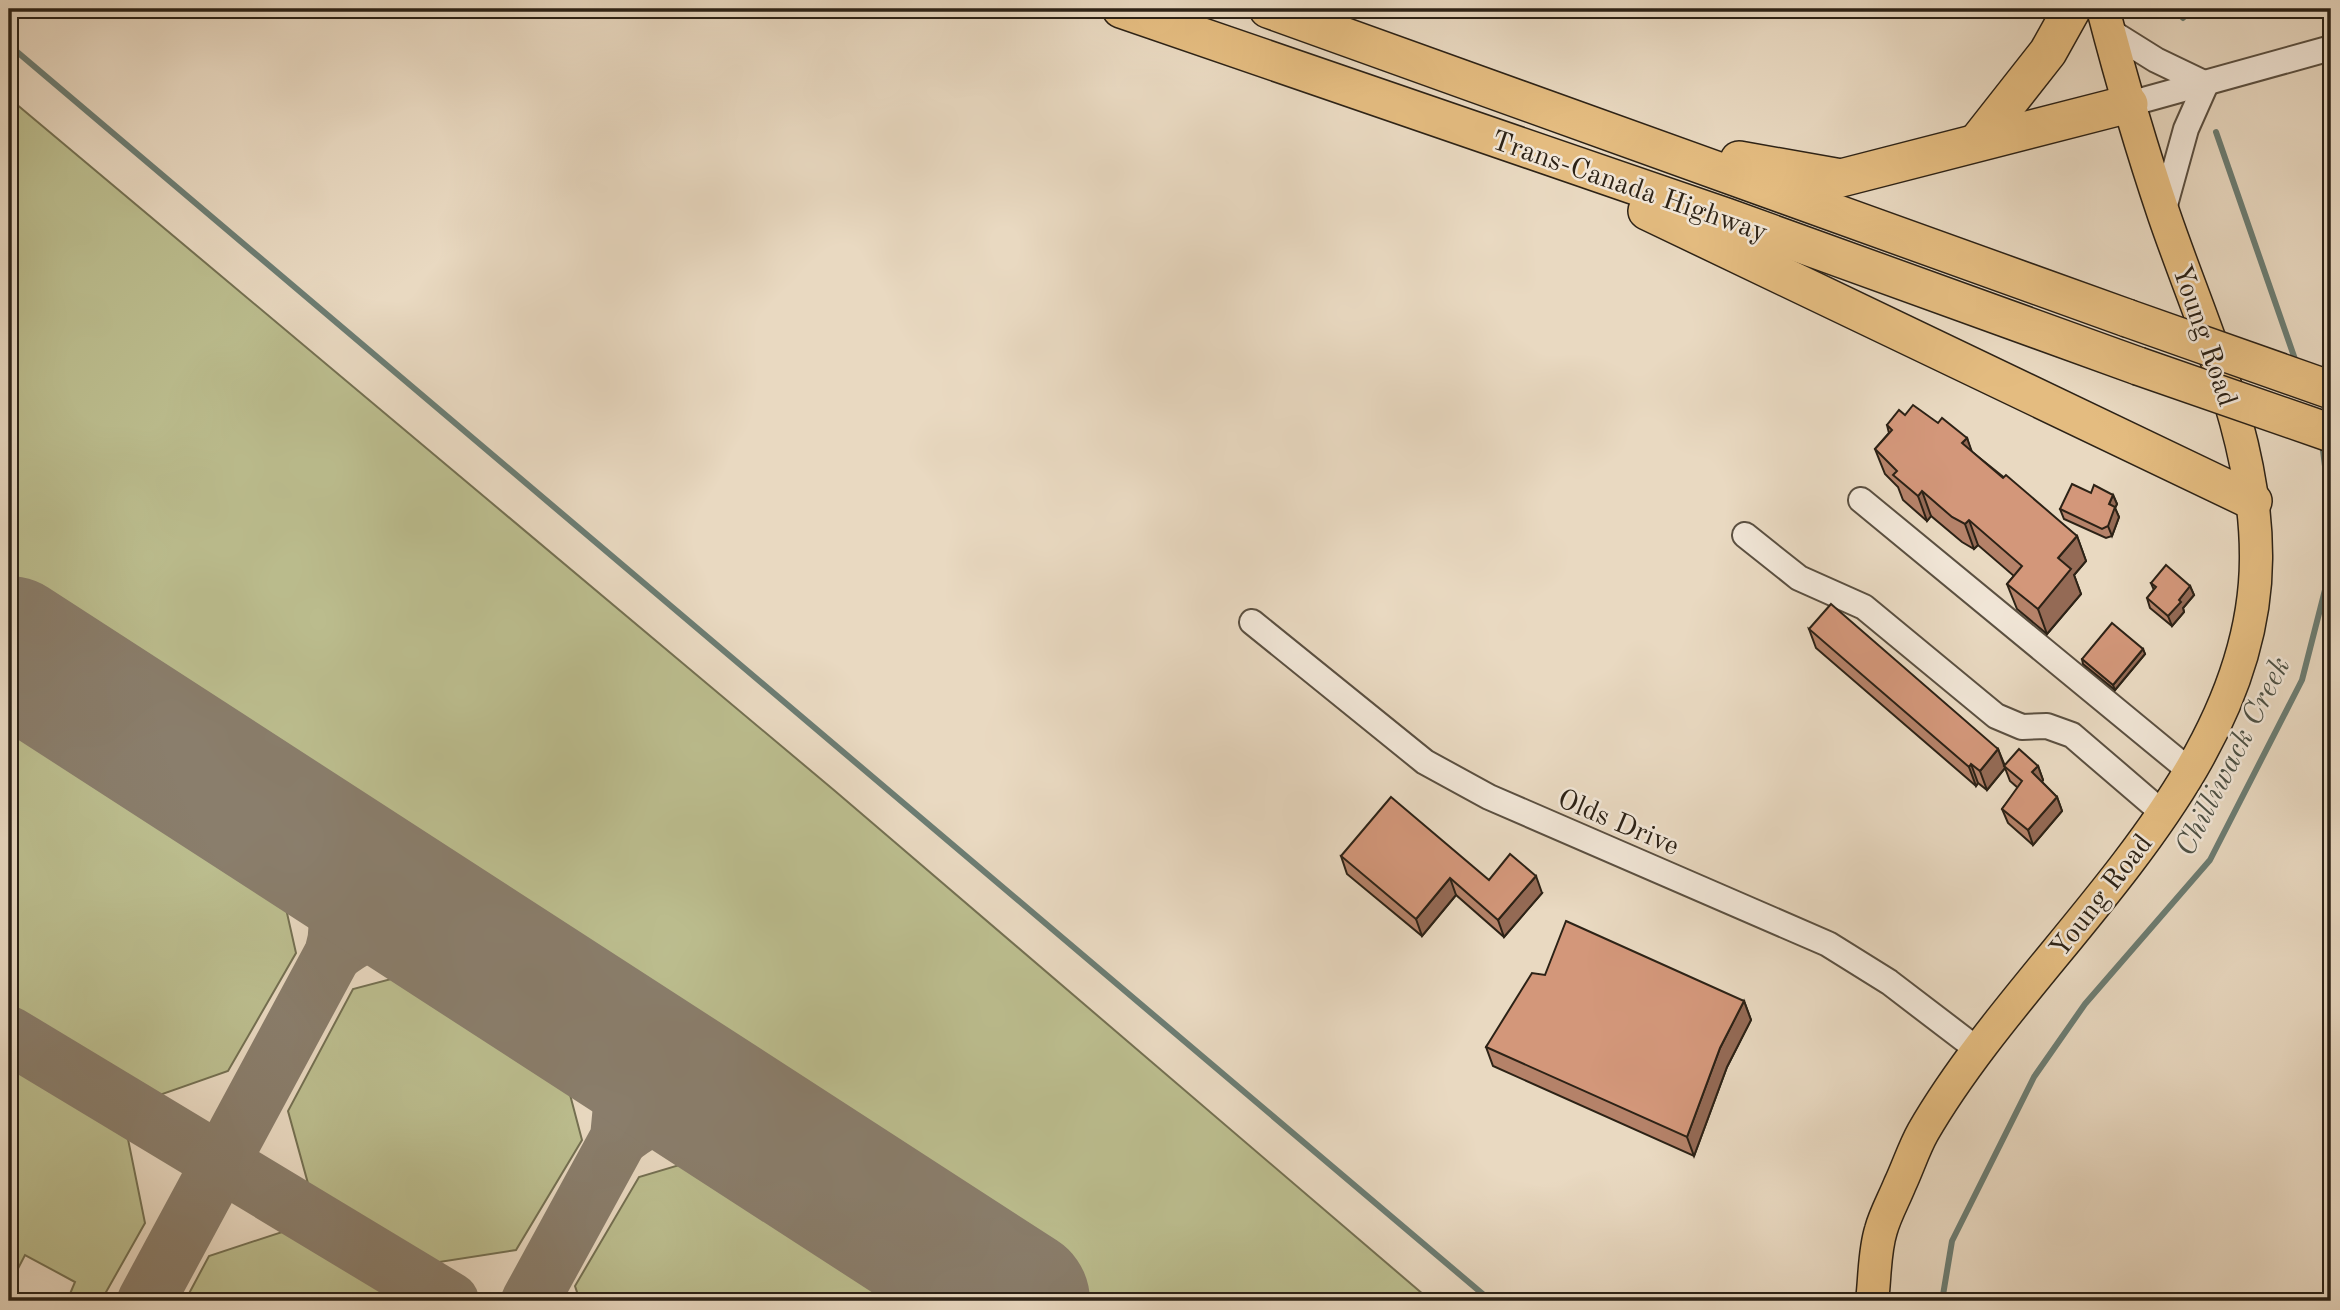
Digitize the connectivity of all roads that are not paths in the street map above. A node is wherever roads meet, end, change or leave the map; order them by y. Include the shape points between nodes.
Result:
1 (1121, 9) edge
2 (1268, 9) edge
3 (2072, 9) edge
4 (2106, 19) edge
5 (1352, 38) junction
6 (2331, 48) edge
7 (1335, 84) junction
8 (2206, 84) junction
9 (2129, 104) junction
10 (1978, 141) junction
11 (2163, 212) junction
12 (2331, 390) edge
13 (2331, 433) edge
14 (1861, 500) dead end
15 (2253, 501) junction
16 (1745, 535) dead end
17 (1252, 622) dead end
18 (2190, 771) junction
19 (2164, 814) junction
20 (1978, 1050) junction
21 (1872, 1301) edge

1 - 7 highway, Trans-Canada Highway
2 - 5 highway, Trans-Canada Highway
3 - 10 highway via 2043,60
4 - 8 street via 2156,60
4 - 9 main road, Young Road
5 - 10 highway via 1746,162 1841,178
5 - 12 highway, Trans-Canada Highway, bridge
6 - 8 street
7 - 13 highway, Trans-Canada Highway, bridge via 1726,217
7 - 15 highway via 1455,136 1616,196
8 - 9 street
8 - 11 street via 2186,129
9 - 10 highway
9 - 11 main road, Young Road
11 - 15 main road, Young Road via 2235,413
14 - 18 street
15 - 18 main road, Young Road via 2256,561 2250,619 2235,674
16 - 19 street via 1799,578 1864,607 1996,716 2022,727 2047,726 2072,735
17 - 20 street, Olds Drive via 1425,762 1489,797 1828,944 1889,982
18 - 19 main road, Young Road
19 - 20 main road, Young Road
20 - 21 main road, Young Road via 1922,1133 1885,1219

